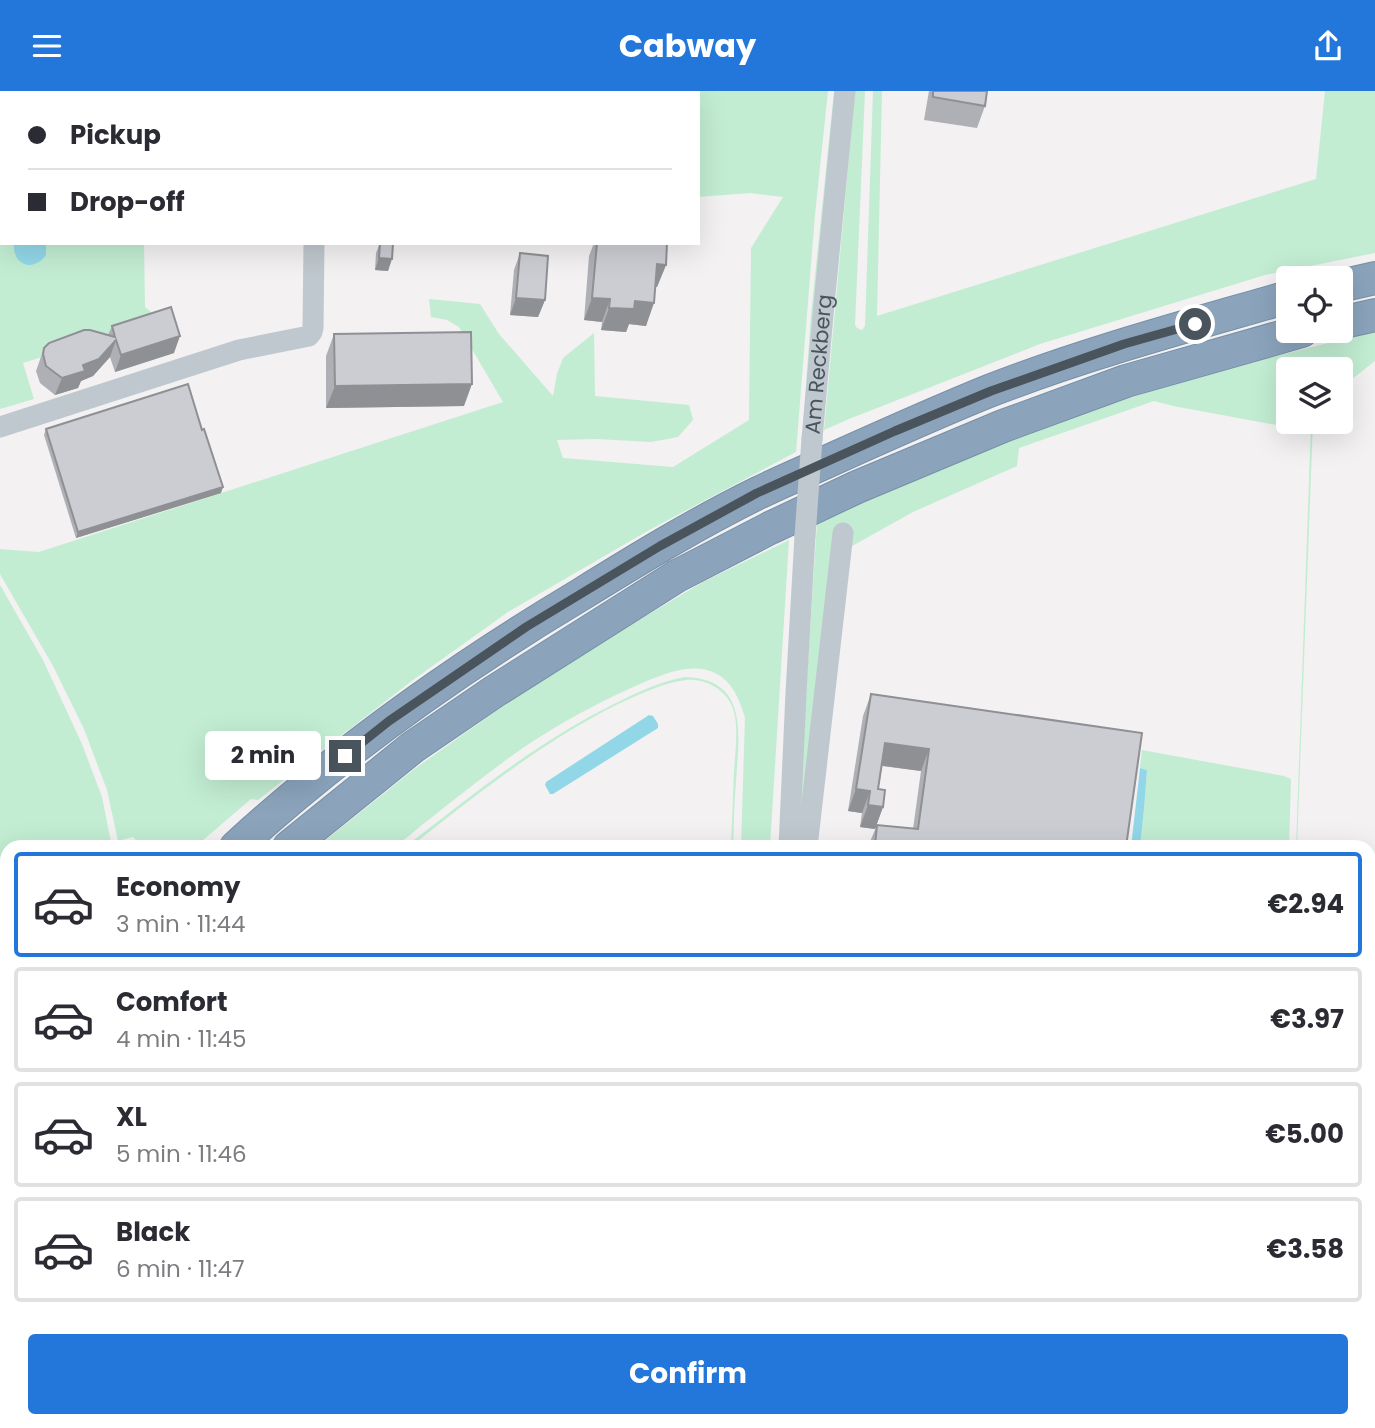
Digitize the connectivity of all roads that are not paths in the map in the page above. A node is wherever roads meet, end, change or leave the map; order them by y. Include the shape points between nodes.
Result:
1 (845, 91) edge
2 (314, 245) edge
3 (1375, 278) edge
4 (1353, 283) edge
5 (1276, 300) edge
6 (1375, 315) edge
7 (1353, 320) edge
8 (1276, 338) edge
9 (0, 427) edge
10 (843, 533) dead end
11 (244, 840) edge
12 (298, 840) edge
13 (789, 840) edge
14 (808, 840) edge

1 - 13 street, Am Reckberg, bridge via 812,439
2 - 9 street via 313,328 309,335 239,350
3 - 4 highway
5 - 11 highway via 1124,344 991,391 757,493 526,627 382,727
6 - 7 highway
8 - 12 highway via 1126,381 1003,426 758,534 677,576 495,691 413,747
10 - 14 street

